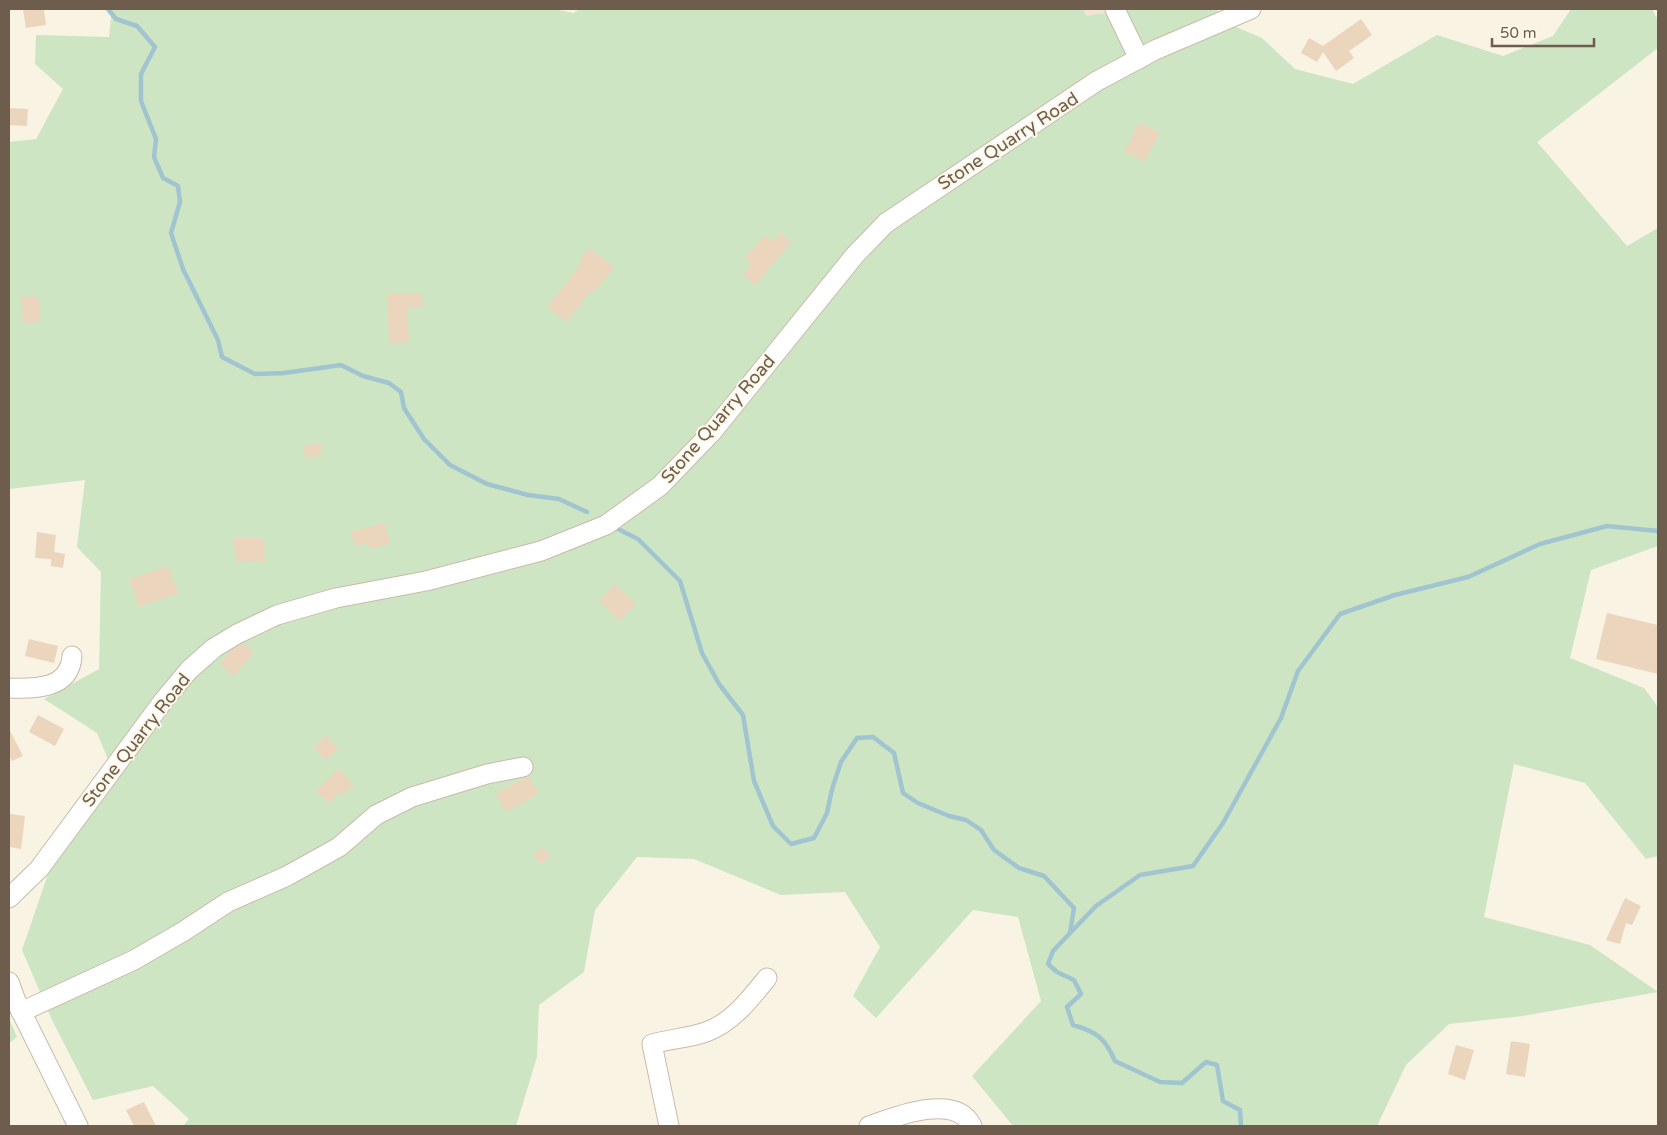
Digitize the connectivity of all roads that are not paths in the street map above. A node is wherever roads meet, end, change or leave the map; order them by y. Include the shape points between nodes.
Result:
1 (1115, 9) edge
2 (1251, 9) edge
3 (1139, 58) junction
4 (72, 656) dead end
5 (9, 688) edge
6 (523, 767) dead end
7 (9, 898) edge
8 (767, 978) dead end
9 (9, 982) edge
10 (21, 1012) junction
11 (78, 1126) edge
12 (669, 1126) edge
13 (869, 1126) edge
14 (972, 1126) edge

1 - 3 street
2 - 3 street, Stone Quarry Road
3 - 7 street, Stone Quarry Road via 1097,82 886,223 855,255 712,432 660,486 606,525 542,551 426,581 336,598 277,615 214,648 189,670 164,700 39,869
4 - 5 street via 71,667 60,681 37,688
6 - 10 street via 412,797 376,814 339,847 287,876 228,902 134,960
8 - 12 street via 730,1018 706,1032 652,1044
9 - 10 street
10 - 11 street
13 - 14 street via 910,1112 945,1109 964,1115

